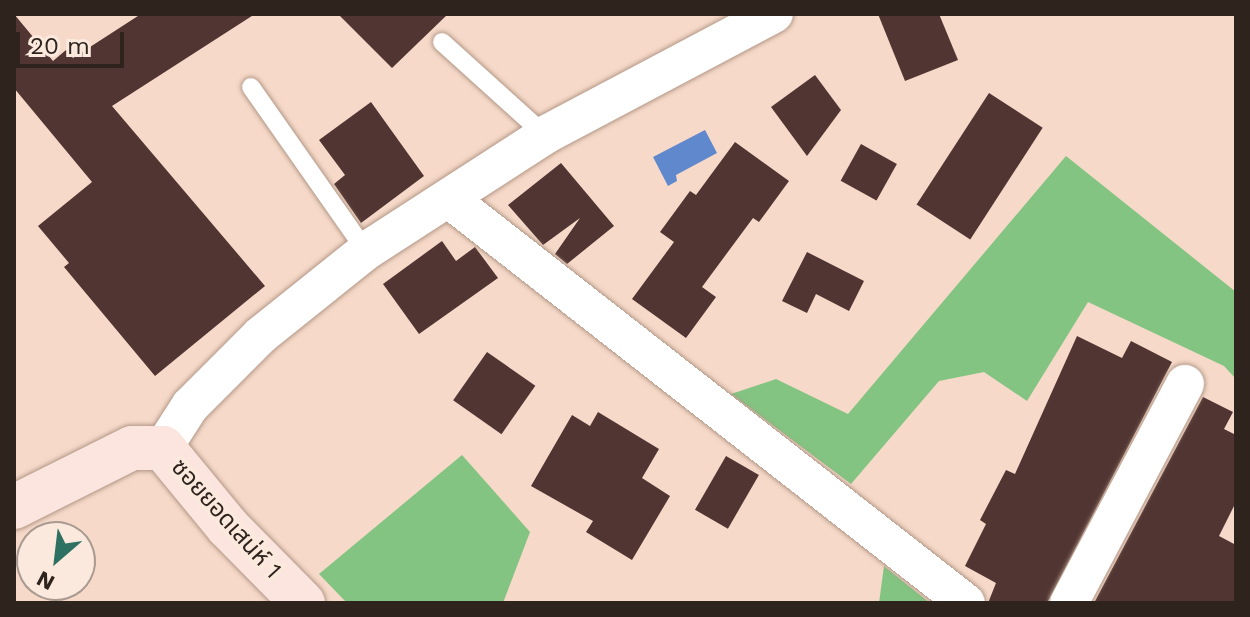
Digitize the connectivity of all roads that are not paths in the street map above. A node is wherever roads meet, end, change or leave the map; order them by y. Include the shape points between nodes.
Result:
1 (774, 14) edge
2 (442, 42) dead end
3 (251, 87) dead end
4 (545, 135) junction
5 (449, 199) junction
6 (366, 251) junction
7 (1185, 384) dead end
8 (163, 448) junction
9 (14, 507) edge
10 (303, 603) edge
11 (966, 603) edge
12 (1069, 603) edge

1 - 4 street
2 - 4 lane
3 - 6 lane
4 - 5 street
5 - 6 street
5 - 11 street
6 - 8 street via 261,335 190,406
7 - 12 street
8 - 9 street, ซอยยอดเสน่ห์ 1 via 132,448
8 - 10 street, ซอยยอดเสน่ห์ 1 via 228,527

